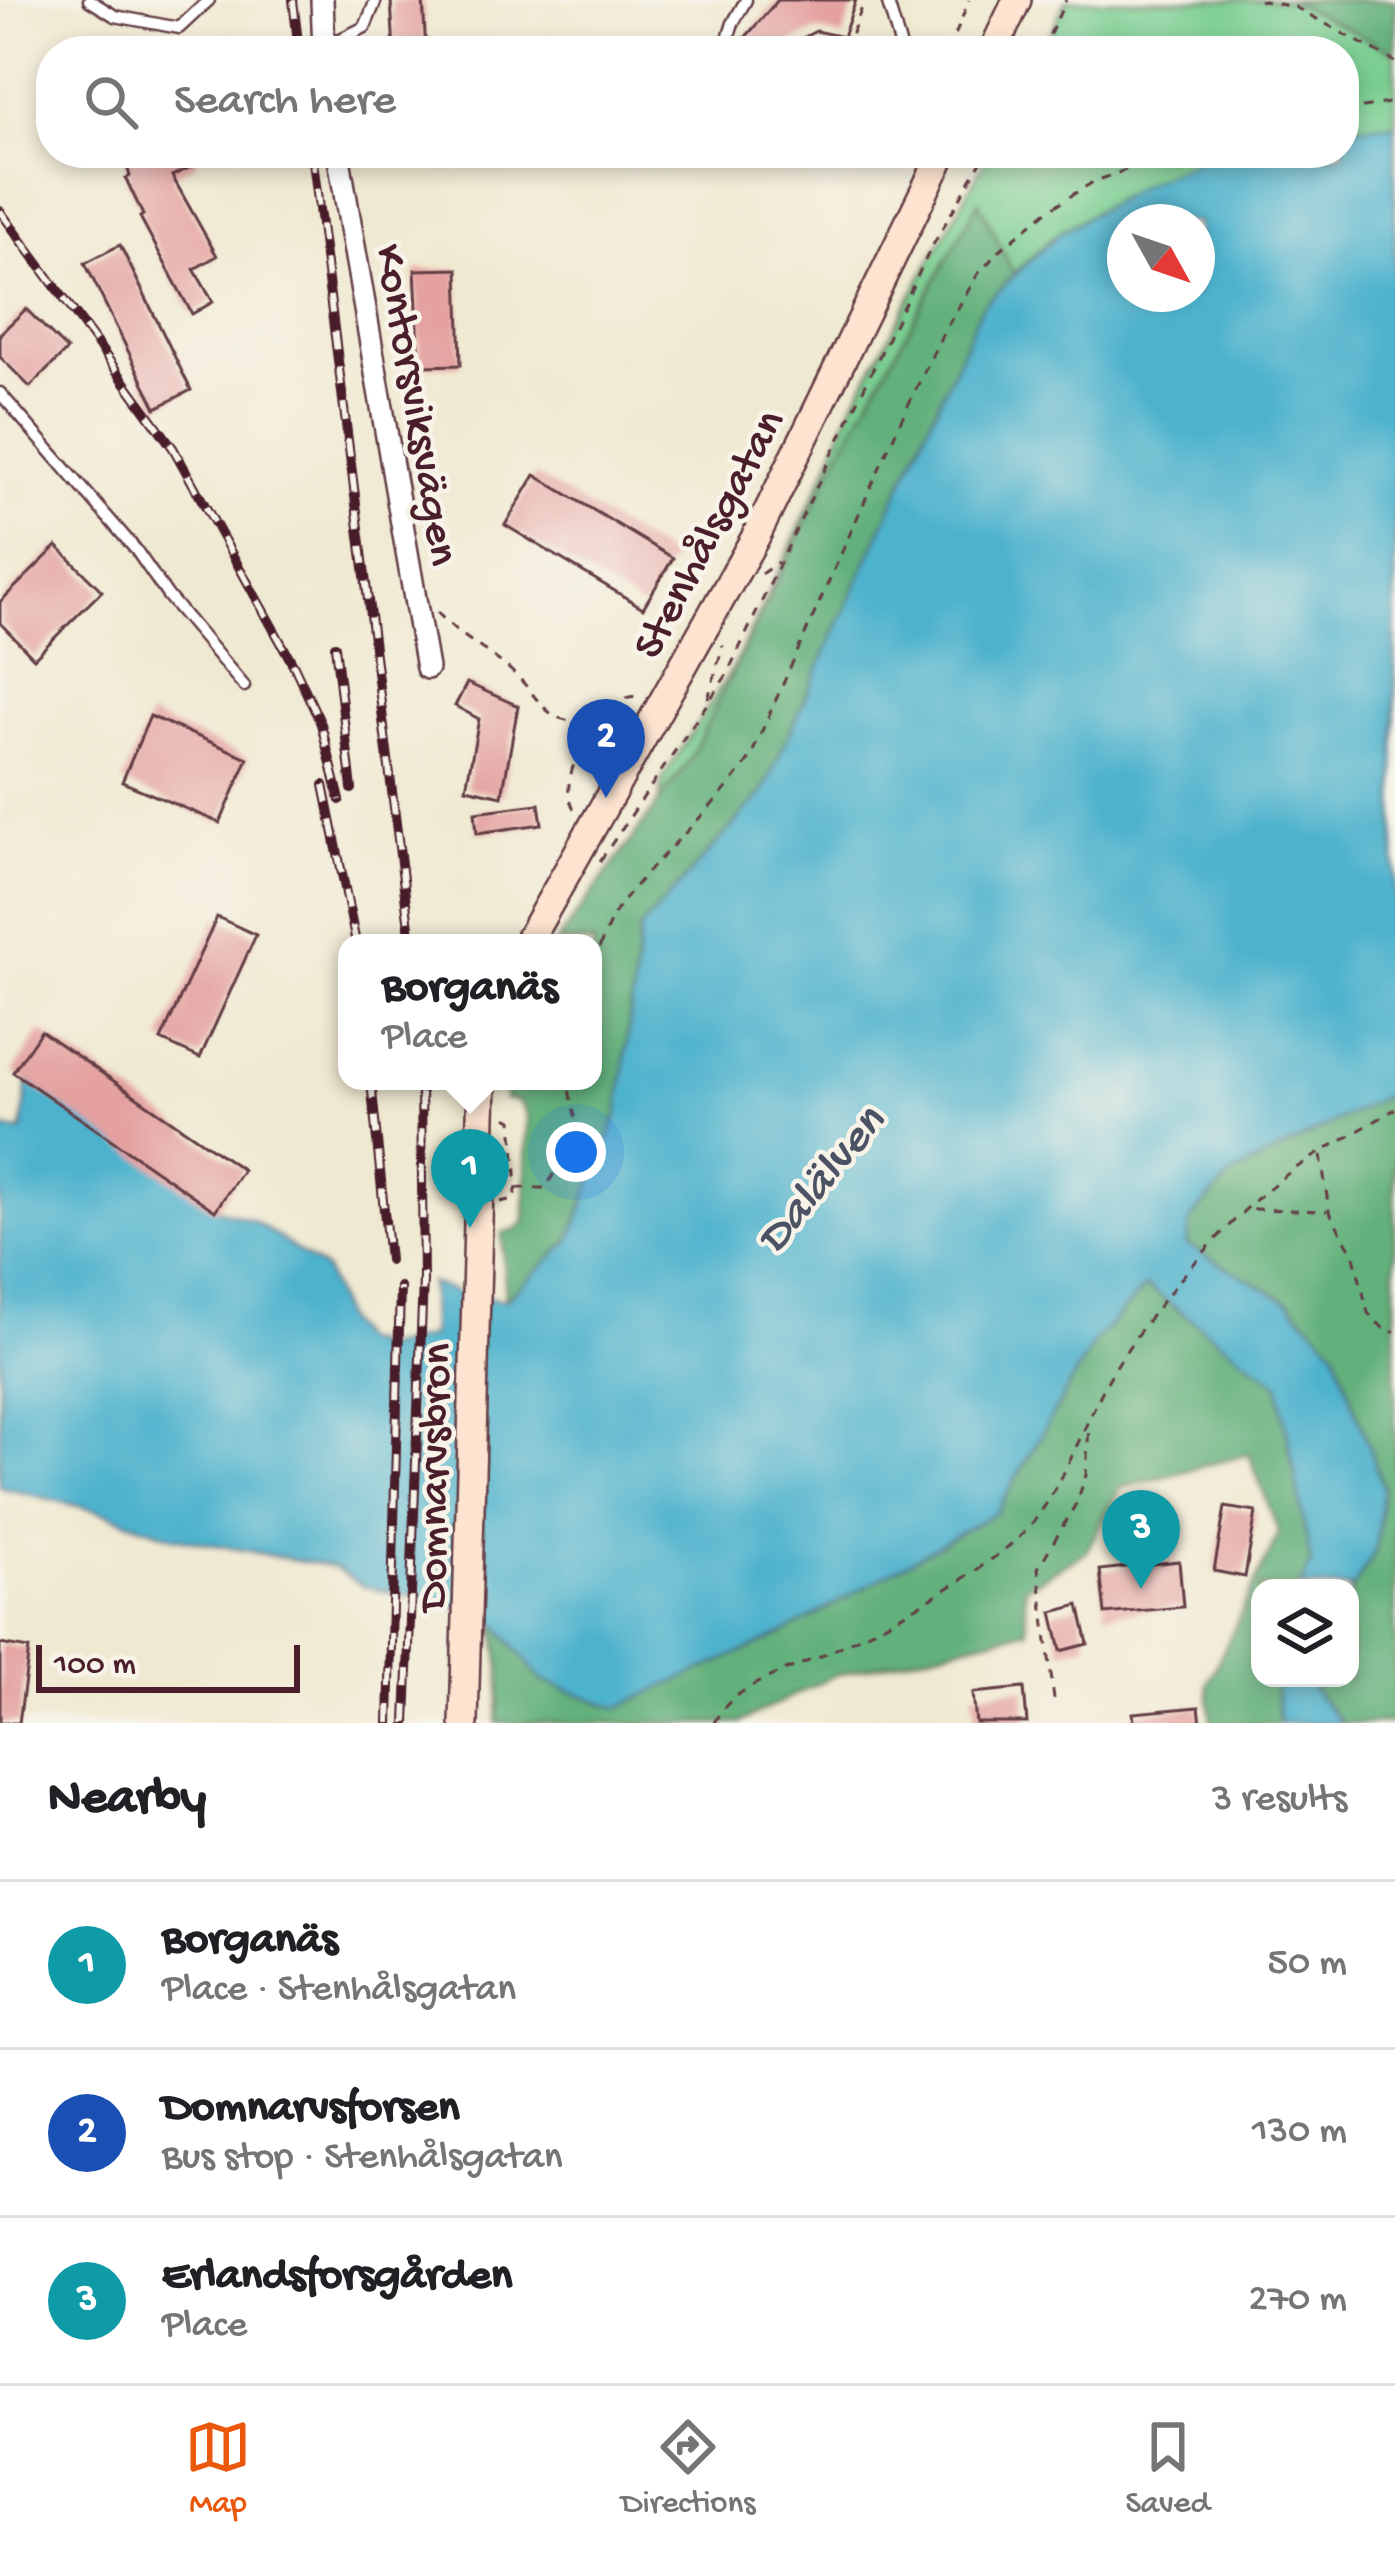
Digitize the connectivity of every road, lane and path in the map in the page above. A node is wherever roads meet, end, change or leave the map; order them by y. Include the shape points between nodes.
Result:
1 (89, 0) edge
2 (208, 0) edge
3 (322, 0) edge
4 (376, 0) edge
5 (746, 0) edge
6 (865, 0) edge
7 (887, 0) edge
8 (969, 0) edge
9 (1017, 0) edge
10 (1066, 0) edge
11 (1259, 0) edge
12 (323, 36) edge
13 (348, 36) edge
14 (729, 36) edge
15 (851, 36) edge
16 (898, 36) edge
17 (955, 36) edge
18 (1000, 36) edge
19 (1049, 36) edge
20 (1347, 36) edge
21 (1359, 42) edge
22 (1395, 62) edge
23 (1395, 102) edge
24 (1359, 108) edge
25 (341, 168) edge
26 (936, 168) edge
27 (977, 168) edge
28 (1131, 168) edge
29 (0, 393) edge
30 (779, 561) junction
31 (754, 580) dead end
32 (434, 608) dead end
33 (727, 628) dead end
34 (427, 668) dead end
35 (244, 686) dead end
36 (640, 696) dead end
37 (706, 707) junction
38 (604, 708) junction
39 (585, 794) dead end
40 (595, 869) dead end
41 (531, 934) edge
42 (602, 941) edge
43 (482, 1090) edge
44 (569, 1090) edge
45 (1395, 1109) edge
46 (501, 1114) dead end
47 (1322, 1155) junction
48 (517, 1188) junction
49 (496, 1203) dead end
50 (1250, 1209) junction
51 (1329, 1211) junction
52 (1395, 1332) edge
53 (1089, 1420) junction
54 (1054, 1699) dead end
55 (464, 1723) edge
56 (714, 1723) edge

1 - 2 lane via 115,16 179,28
3 - 12 street
4 - 13 lane via 364,27
5 - 14 lane
6 - 15 path
7 - 16 lane
8 - 17 path
9 - 18 street
10 - 19 path
11 - 20 path via 1294,7
21 - 22 path
23 - 24 path
25 - 34 street, Kontorsviksvägen
26 - 41 street, Stenhålsgatan via 755,538
27 - 30 path
28 - 42 path via 1047,211 978,274 899,422 749,760 626,896
29 - 35 lane
30 - 31 path
30 - 37 path
32 - 38 path via 553,715 569,721
33 - 37 path
36 - 38 path
37 - 40 path
38 - 39 path via 569,779 566,796 575,811
43 - 55 street, Domnarvsbron
44 - 48 path via 578,1129 546,1189
45 - 47 path
46 - 48 path via 512,1120
47 - 50 path
47 - 51 path
48 - 49 path via 513,1199
50 - 51 path
50 - 53 path via 1129,1348
51 - 52 path via 1354,1256 1368,1313
53 - 54 path via 1082,1489 1038,1568
53 - 56 path via 1020,1537 834,1650 751,1687

